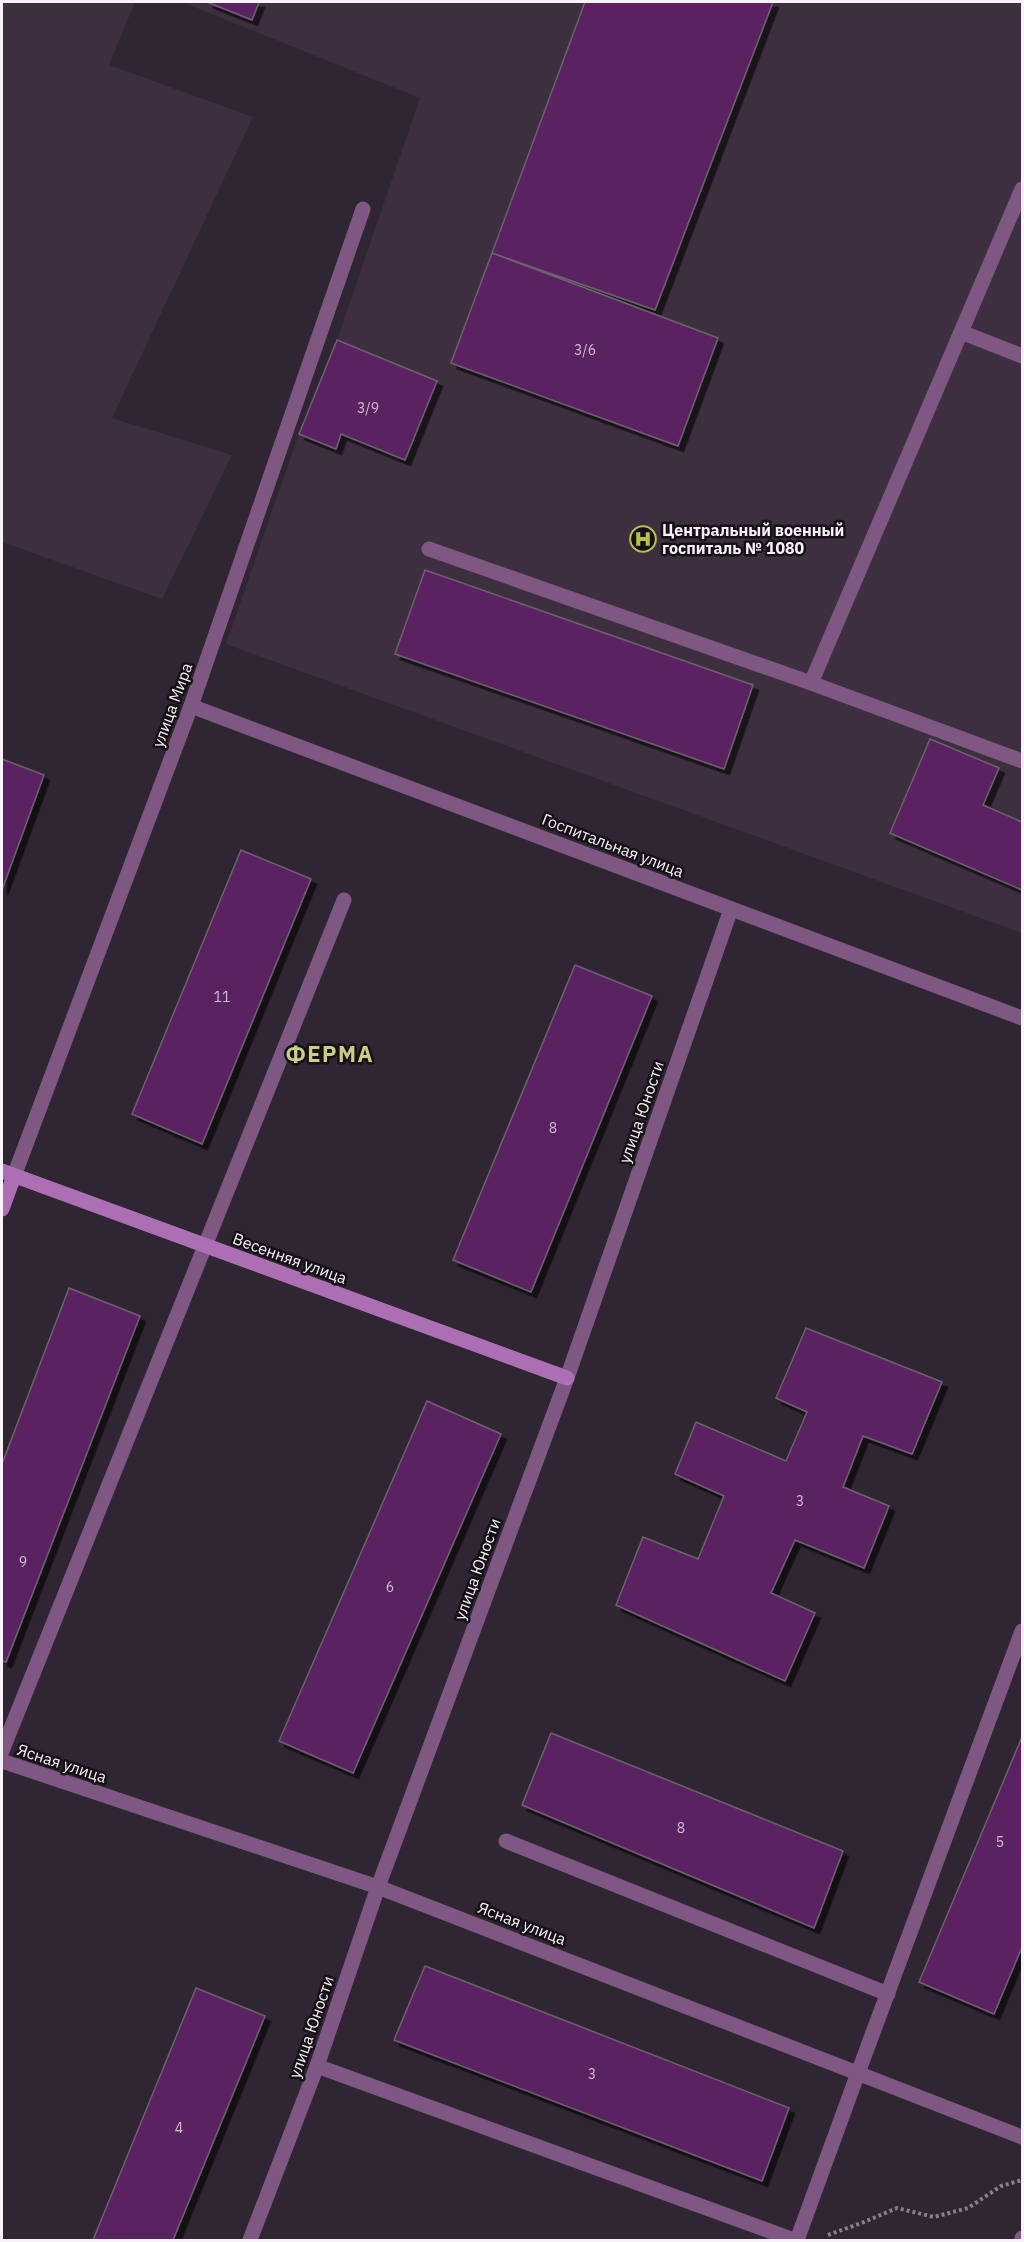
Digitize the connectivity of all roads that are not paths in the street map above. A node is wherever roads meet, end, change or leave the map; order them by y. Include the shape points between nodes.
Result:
1 (1023, 189) edge
2 (363, 209) dead end
3 (961, 332) junction
4 (1023, 356) edge
5 (429, 549) dead end
6 (811, 683) junction
7 (191, 706) junction
8 (1023, 761) edge
9 (344, 900) dead end
10 (731, 909) junction
11 (1023, 1018) edge
12 (8, 1174) edge
13 (2, 1209) edge
14 (205, 1246) junction
15 (567, 1378) junction
16 (1023, 1631) edge
17 (2, 1751) edge
18 (2, 1761) edge
19 (506, 1841) dead end
20 (378, 1887) junction
21 (888, 1994) junction
22 (317, 2066) junction
23 (858, 2073) junction
24 (1023, 2137) edge
25 (249, 2241) edge
26 (796, 2241) edge

1 - 3 street
2 - 7 street, улица Мира
3 - 4 street
3 - 6 street
5 - 6 street
6 - 8 street
7 - 10 street, Госпитальная улица
7 - 12 street, улица Мира
9 - 14 street
10 - 11 street, Госпитальная улица
10 - 15 street, улица Юности
12 - 13 street, улица Мира
12 - 14 street, Весенняя улица
14 - 15 street, Весенняя улица
14 - 17 street
15 - 20 street, улица Юности
16 - 21 street
18 - 20 street, Ясная улица
19 - 21 street
20 - 22 street, улица Юности
20 - 23 street, Ясная улица
21 - 23 street
22 - 25 street, улица Юности
22 - 26 street
23 - 24 street, Ясная улица
23 - 26 street

